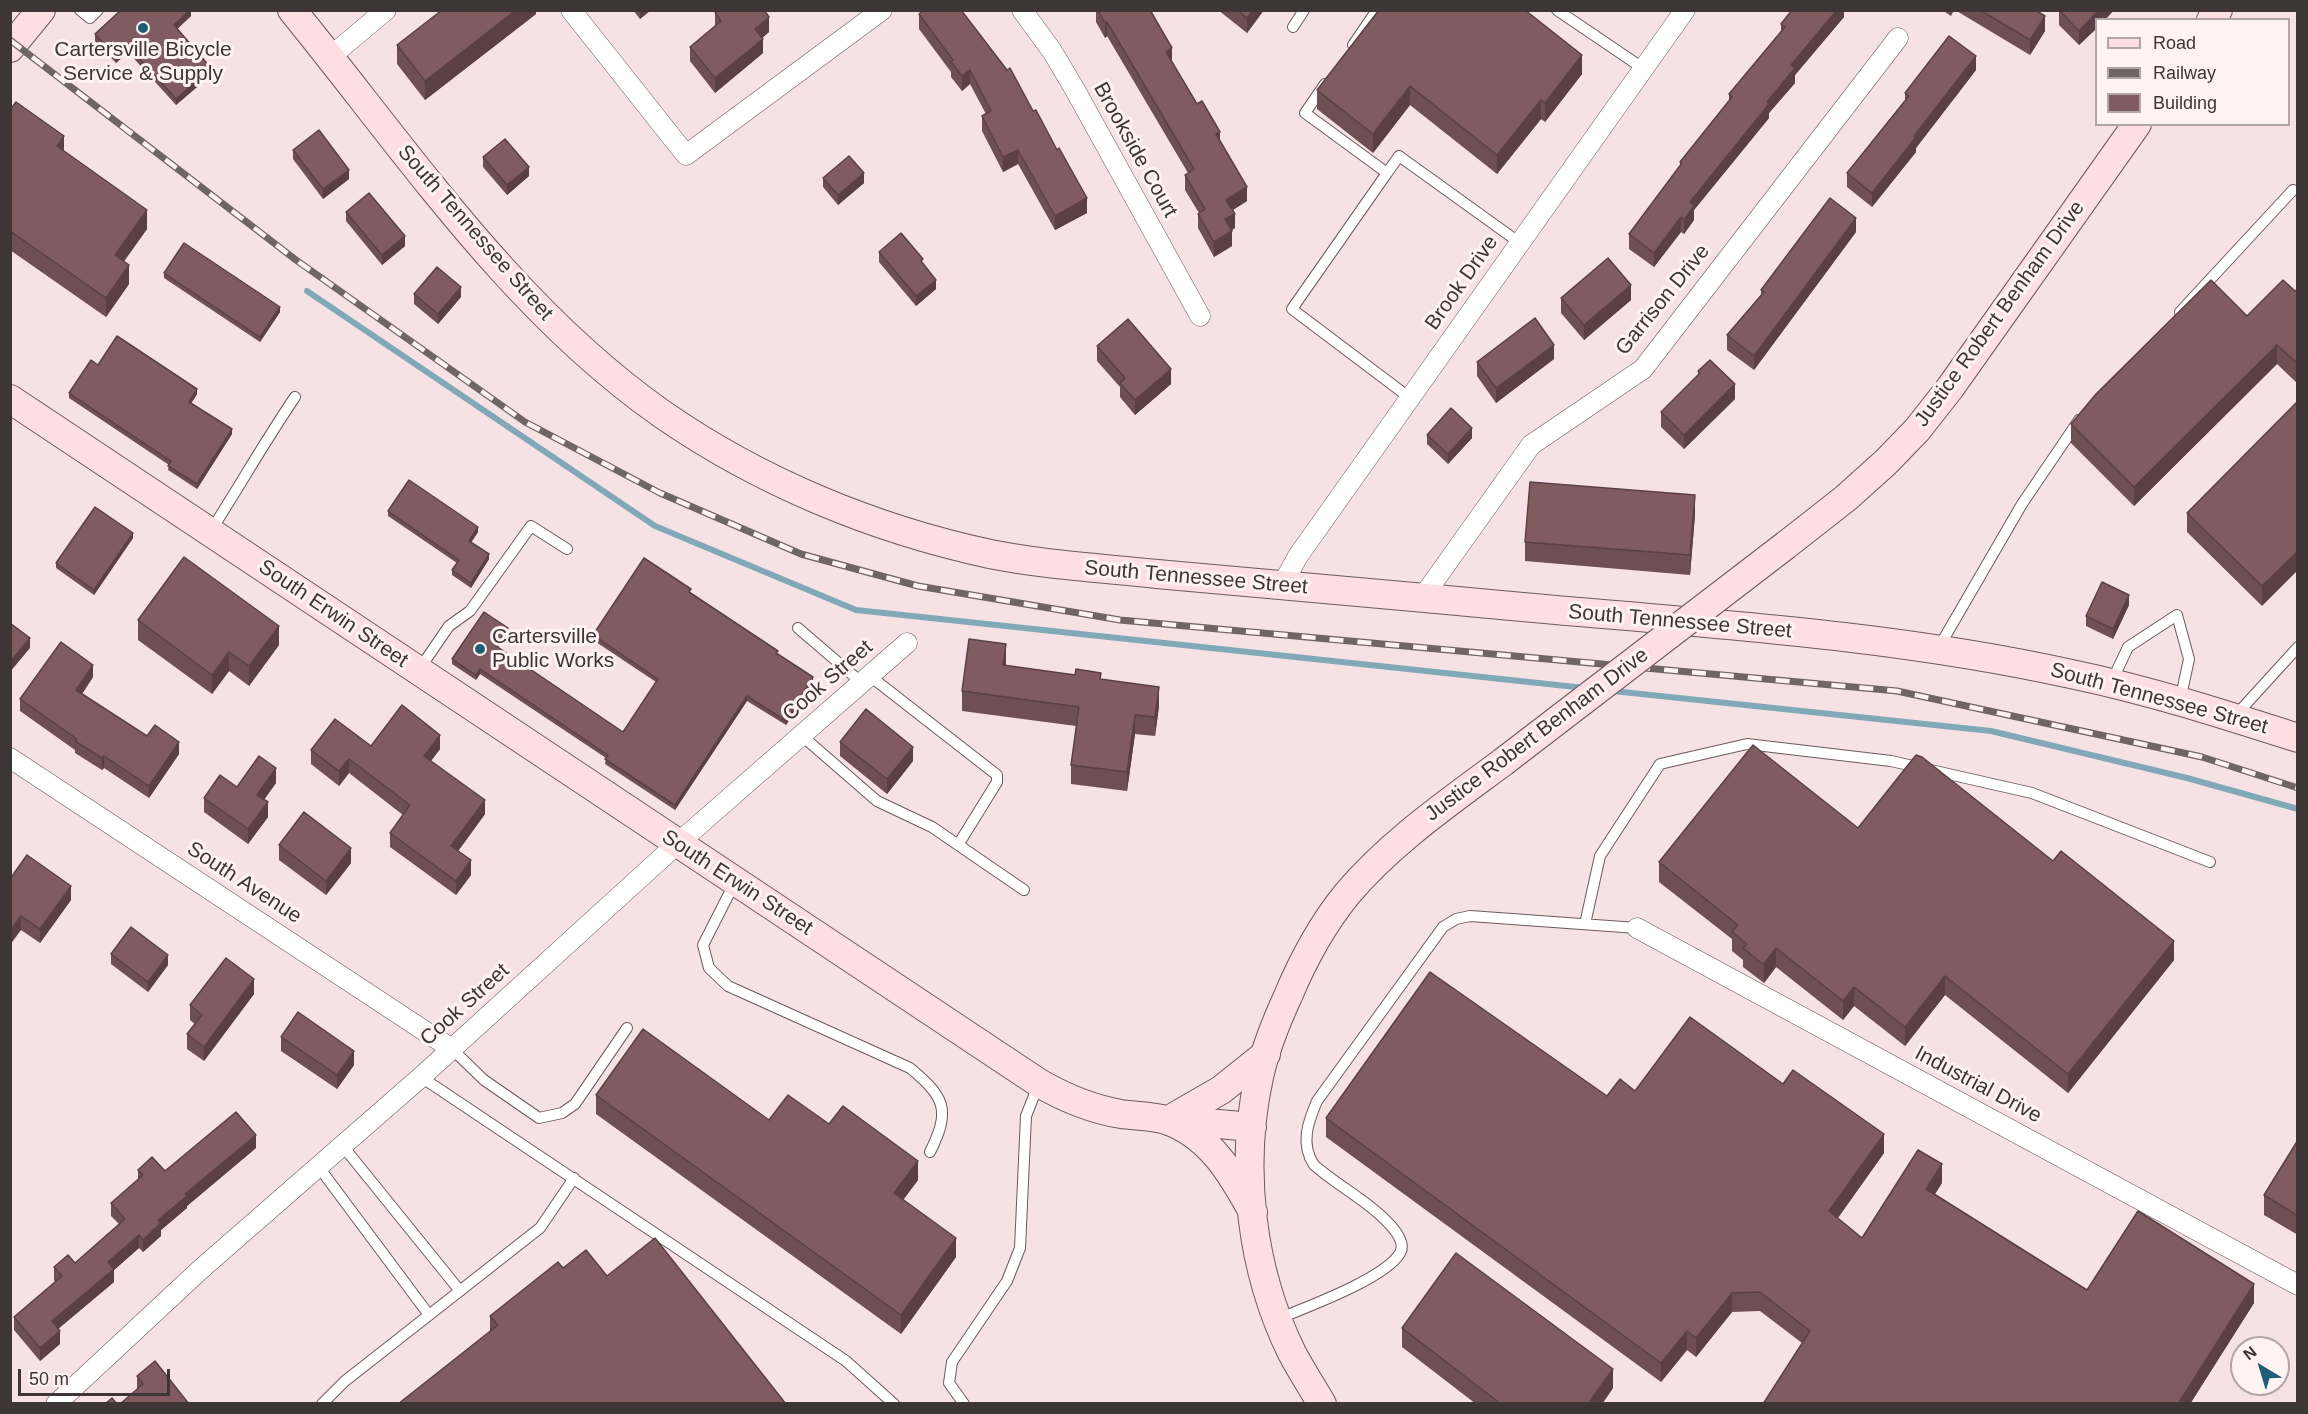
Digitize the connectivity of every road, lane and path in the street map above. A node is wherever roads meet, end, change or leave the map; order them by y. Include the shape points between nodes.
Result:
1 (41, 10) edge
2 (80, 10) edge
3 (98, 10) edge
4 (292, 10) edge
5 (386, 10) edge
6 (571, 10) edge
7 (882, 10) edge
8 (1022, 10) edge
9 (1304, 10) edge
10 (1377, 10) edge
11 (1557, 10) edge
12 (1685, 10) edge
13 (1293, 27) dead end
14 (1898, 38) dead end
15 (10, 48) edge
16 (330, 57) junction
17 (1344, 57) edge
18 (1644, 69) junction
19 (1331, 76) edge
20 (2136, 126) edge
21 (1387, 173) junction
22 (2293, 190) dead end
23 (1520, 243) junction
24 (1200, 316) dead end
25 (2175, 318) edge
26 (295, 397) dead end
27 (1410, 398) junction
28 (10, 399) edge
29 (2088, 411) edge
30 (210, 532) junction
31 (567, 549) dead end
32 (1281, 586) junction
33 (1422, 598) junction
34 (798, 628) dead end
35 (907, 643) dead end
36 (2298, 647) edge
37 (1938, 650) junction
38 (418, 671) junction
39 (866, 680) junction
40 (2110, 683) junction
41 (2180, 702) junction
42 (2234, 718) junction
43 (801, 735) junction
44 (2298, 738) edge
45 (10, 758) edge
46 (677, 844) junction
47 (958, 845) junction
48 (2210, 862) dead end
49 (735, 882) junction
50 (1024, 890) dead end
51 (1585, 924) junction
52 (1637, 928) joint
53 (627, 1028) dead end
54 (452, 1049) junction
55 (1266, 1054) junction
56 (421, 1077) junction
57 (1039, 1083) junction
58 (1167, 1120) junction
59 (1252, 1127) junction
60 (342, 1145) junction
61 (930, 1152) dead end
62 (318, 1166) junction
63 (574, 1178) junction
64 (1253, 1212) junction
65 (2298, 1285) edge
66 (460, 1291) junction
67 (429, 1315) junction
68 (1278, 1319) junction
69 (56, 1404) edge
70 (322, 1404) edge
71 (894, 1404) edge
72 (964, 1404) edge
73 (1322, 1404) edge

1 - 15 street
2 - 3 lane via 90,18
4 - 16 street, South Tennessee Street
5 - 16 street
6 - 7 street via 686,155
8 - 24 street, Brookside Court via 1052,51
9 - 13 lane
10 - 17 lane
11 - 18 lane
12 - 18 street, Brook Drive
14 - 33 street, Garrison Drive via 1643,369 1532,445
16 - 32 street, South Tennessee Street via 491,258 556,327 636,395 698,438 779,481 864,518 978,551 1076,566
18 - 23 street, Brook Drive
19 - 21 lane via 1305,113
20 - 55 street, Justice Robert Benham Drive, bridge via 1950,388 1917,430 1866,481 1412,831 1347,894 1298,972
21 - 23 lane via 1400,156
21 - 27 lane via 1292,309
22 - 25 lane
23 - 27 street, Brook Drive
26 - 30 lane
27 - 32 street, Brook Drive
28 - 30 street, South Erwin Street
29 - 37 lane via 2072,428 2022,504
30 - 38 street, South Erwin Street
31 - 38 lane via 531,526 470,611 449,626
32 - 33 street, South Tennessee Street
33 - 37 street, South Tennessee Street via 1716,624
34 - 39 lane
35 - 39 street, Cook Street
36 - 42 lane
37 - 40 street, South Tennessee Street
38 - 46 street, South Erwin Street
39 - 43 street, Cook Street
39 - 47 lane via 997,775 997,782
40 - 41 street, South Tennessee Street
40 - 41 lane via 2128,647 2177,615 2189,659
41 - 42 street, South Tennessee Street
42 - 44 street, South Tennessee Street
43 - 46 street, Cook Street
43 - 47 lane via 878,801 932,827
45 - 54 street, South Avenue
46 - 49 street, South Erwin Street
46 - 54 street, Cook Street
47 - 50 lane
48 - 51 lane via 2032,793 1891,761 1747,744 1660,764 1600,856
49 - 57 street, South Erwin Street
49 - 61 lane via 703,945 709,968 728,986 909,1068 930,1084 942,1105 942,1128
51 - 52 lane
51 - 68 lane via 1470,916 1443,927 1317,1101 1306,1132 1308,1157 1314,1165 1384,1219 1397,1233 1401,1252 1392,1264 1374,1275
52 - 65 street, Industrial Drive
53 - 54 lane via 575,1104 562,1113 539,1118 484,1080
54 - 56 street, Cook Street
55 - 58 street via 1221,1090
55 - 59 street, Justice Robert Benham Drive
56 - 60 street, Cook Street
56 - 63 lane
57 - 58 street, South Erwin Street via 1089,1107
57 - 72 lane via 1026,1116 1020,1248 1007,1281 952,1362 949,1383
58 - 59 street, South Erwin Street
58 - 64 street via 1192,1134 1224,1162
59 - 64 street
60 - 62 street, Cook Street
60 - 66 lane
62 - 67 lane
62 - 69 street, Cook Street
63 - 66 lane via 540,1228
63 - 71 lane via 846,1361
64 - 68 street via 1265,1280
66 - 67 lane
67 - 70 lane
68 - 73 street

